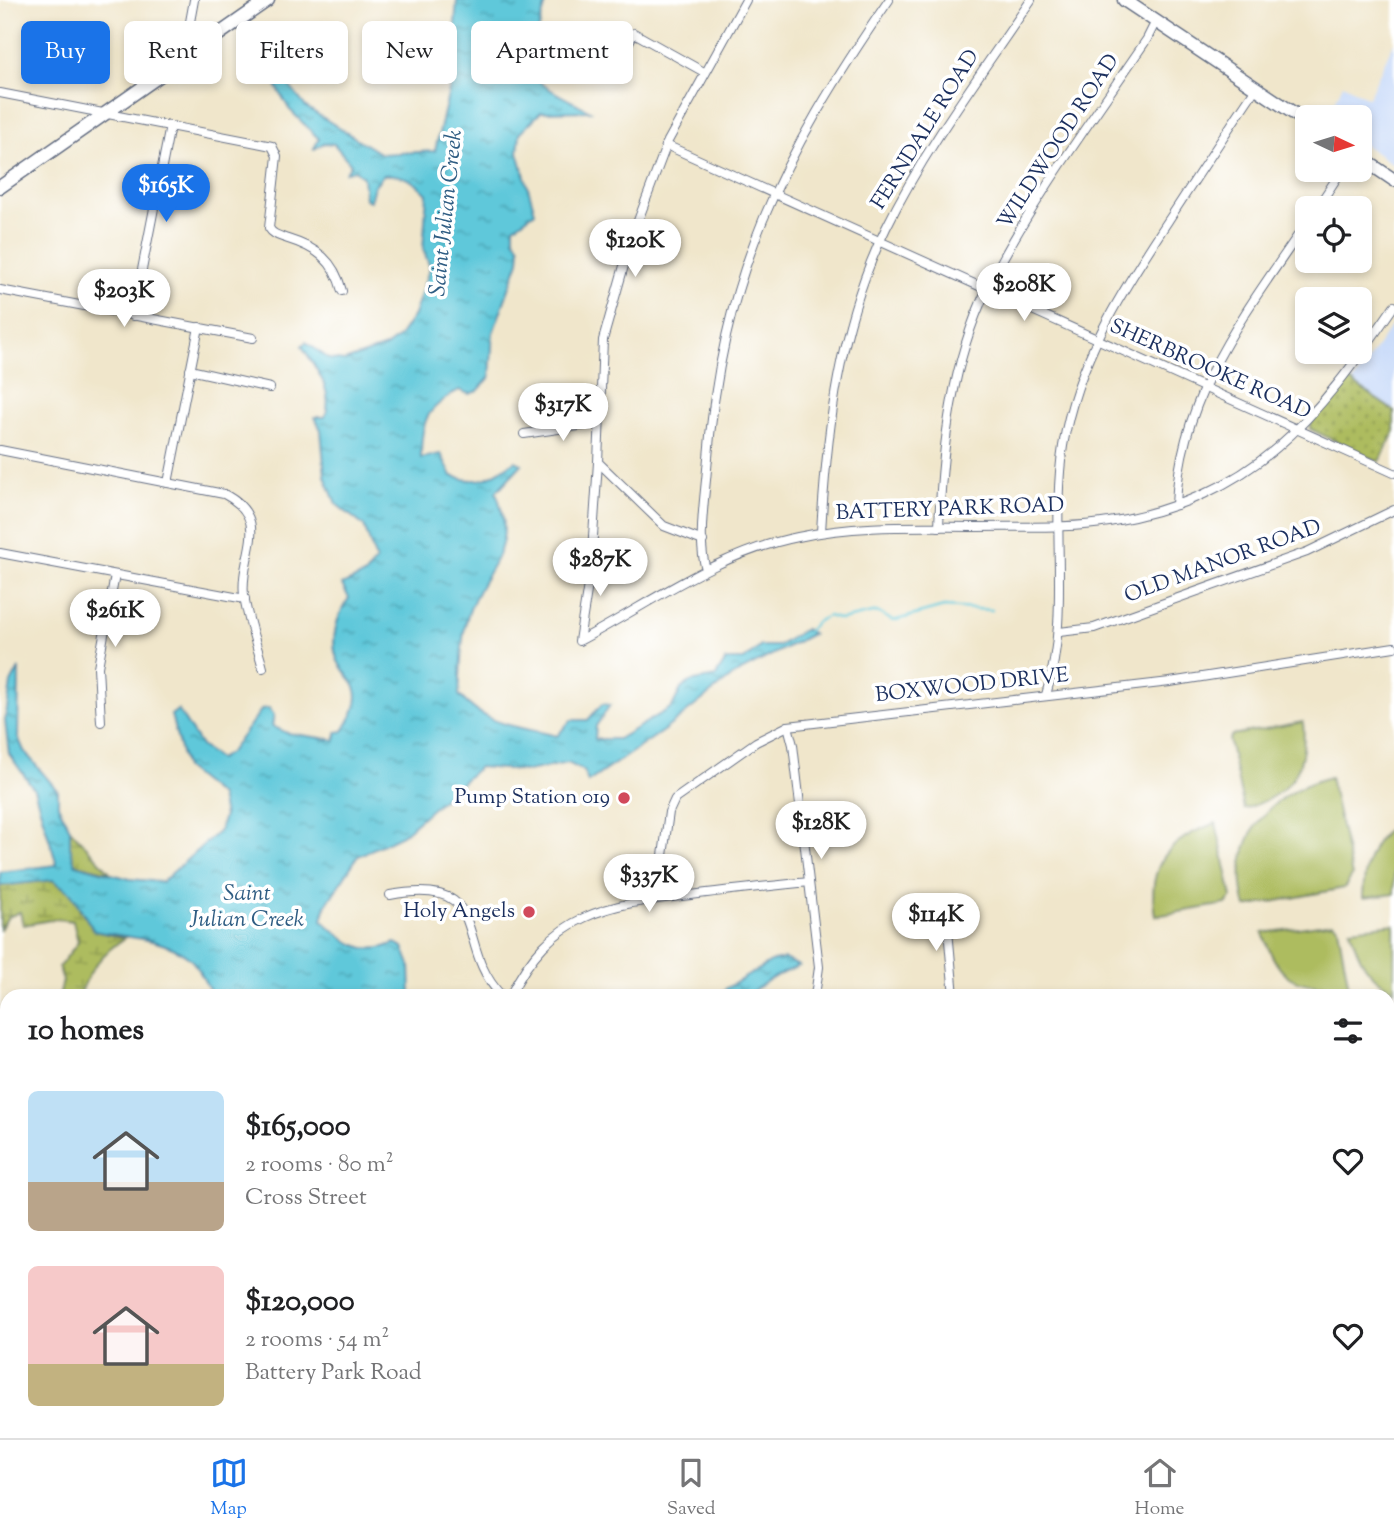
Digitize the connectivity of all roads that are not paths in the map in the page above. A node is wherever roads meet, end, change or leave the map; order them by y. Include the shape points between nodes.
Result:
1 (194, 0) edge
2 (268, 0) edge
3 (746, 0) edge
4 (889, 0) edge
5 (1031, 0) edge
6 (1124, 0) edge
7 (190, 21) edge
8 (1156, 21) junction
9 (222, 32) edge
10 (633, 35) edge
11 (704, 72) junction
12 (148, 84) edge
13 (1256, 88) junction
14 (0, 93) edge
15 (106, 113) junction
16 (1295, 114) edge
17 (170, 126) junction
18 (666, 145) junction
19 (1372, 165) edge
20 (1394, 180) edge
21 (0, 187) edge
22 (772, 193) junction
23 (1295, 241) edge
24 (879, 243) junction
25 (0, 290) edge
26 (342, 290) dead end
27 (986, 291) junction
28 (1394, 306) edge
29 (133, 316) junction
30 (199, 327) junction
31 (253, 338) dead end
32 (1096, 338) junction
33 (190, 370) junction
34 (1203, 385) junction
35 (270, 388) dead end
36 (599, 424) junction
37 (1299, 429) junction
38 (524, 434) dead end
39 (0, 450) edge
40 (598, 462) junction
41 (1394, 473) edge
42 (168, 483) junction
43 (1176, 505) junction
44 (1394, 510) edge
45 (1059, 525) junction
46 (939, 527) junction
47 (821, 532) junction
48 (703, 541) junction
49 (0, 553) edge
50 (706, 569) junction
51 (115, 575) junction
52 (245, 599) junction
53 (1059, 632) junction
54 (1394, 648) edge
55 (263, 668) dead end
56 (1046, 695) junction
57 (101, 722) dead end
58 (788, 726) junction
59 (809, 882) junction
60 (390, 895) dead end
61 (657, 899) junction
62 (946, 908) dead end
63 (496, 989) edge
64 (514, 989) edge
65 (816, 989) edge
66 (953, 989) edge

1 - 7 street
2 - 9 main road
3 - 11 street
4 - 22 street via 814,115
5 - 24 street, FERNDALE ROAD via 915,175
6 - 8 main road
8 - 13 main road
8 - 27 street, WILDWOOD ROAD
10 - 11 street
11 - 18 street
12 - 15 main road
13 - 16 main road
13 - 32 street via 1120,294
14 - 15 street
15 - 17 street
15 - 21 main road
17 - 26 street via 272,146 277,156 268,224 271,232 325,256
17 - 29 street
18 - 22 street, SHERBROOKE ROAD
18 - 36 street via 642,206 606,327
19 - 20 main road
22 - 24 street, SHERBROOKE ROAD
22 - 48 street via 744,268 724,343 710,430
23 - 34 street
24 - 27 street, SHERBROOKE ROAD
24 - 47 street, FERNDALE ROAD via 855,309 833,395
25 - 29 street
27 - 32 street, SHERBROOKE ROAD
27 - 46 street, WILDWOOD ROAD via 954,398
28 - 37 street, BATTERY PARK ROAD via 1335,390
29 - 30 street
30 - 31 street
30 - 33 street
32 - 34 street, SHERBROOKE ROAD
32 - 45 street via 1067,424
33 - 35 street
33 - 42 street
34 - 37 street, SHERBROOKE ROAD
34 - 43 street via 1181,456
36 - 38 street
36 - 40 street
37 - 41 street, SHERBROOKE ROAD
37 - 43 street, BATTERY PARK ROAD via 1232,480
39 - 42 street
40 - 48 street via 664,526
40 - 50 street, BATTERY PARK ROAD via 591,566 579,641
42 - 52 street via 224,494 244,509 252,531
43 - 45 street, BATTERY PARK ROAD via 1108,522
44 - 53 street, OLD MANOR ROAD via 1307,552 1094,628
45 - 46 street, BATTERY PARK ROAD
45 - 53 street
46 - 47 street, BATTERY PARK ROAD
47 - 50 street, BATTERY PARK ROAD via 745,551
48 - 50 street
49 - 51 street
51 - 52 street
51 - 57 street via 98,667
52 - 55 street
53 - 56 street
54 - 56 street, BOXWOOD DRIVE via 1170,682
56 - 58 street, BOXWOOD DRIVE
58 - 59 street
58 - 61 street, BOXWOOD DRIVE via 756,741 675,799 669,812
59 - 61 street
59 - 65 street via 819,967
60 - 63 street via 425,890 454,899 465,914 488,980
61 - 64 street via 608,907 566,927 532,957
62 - 66 street

